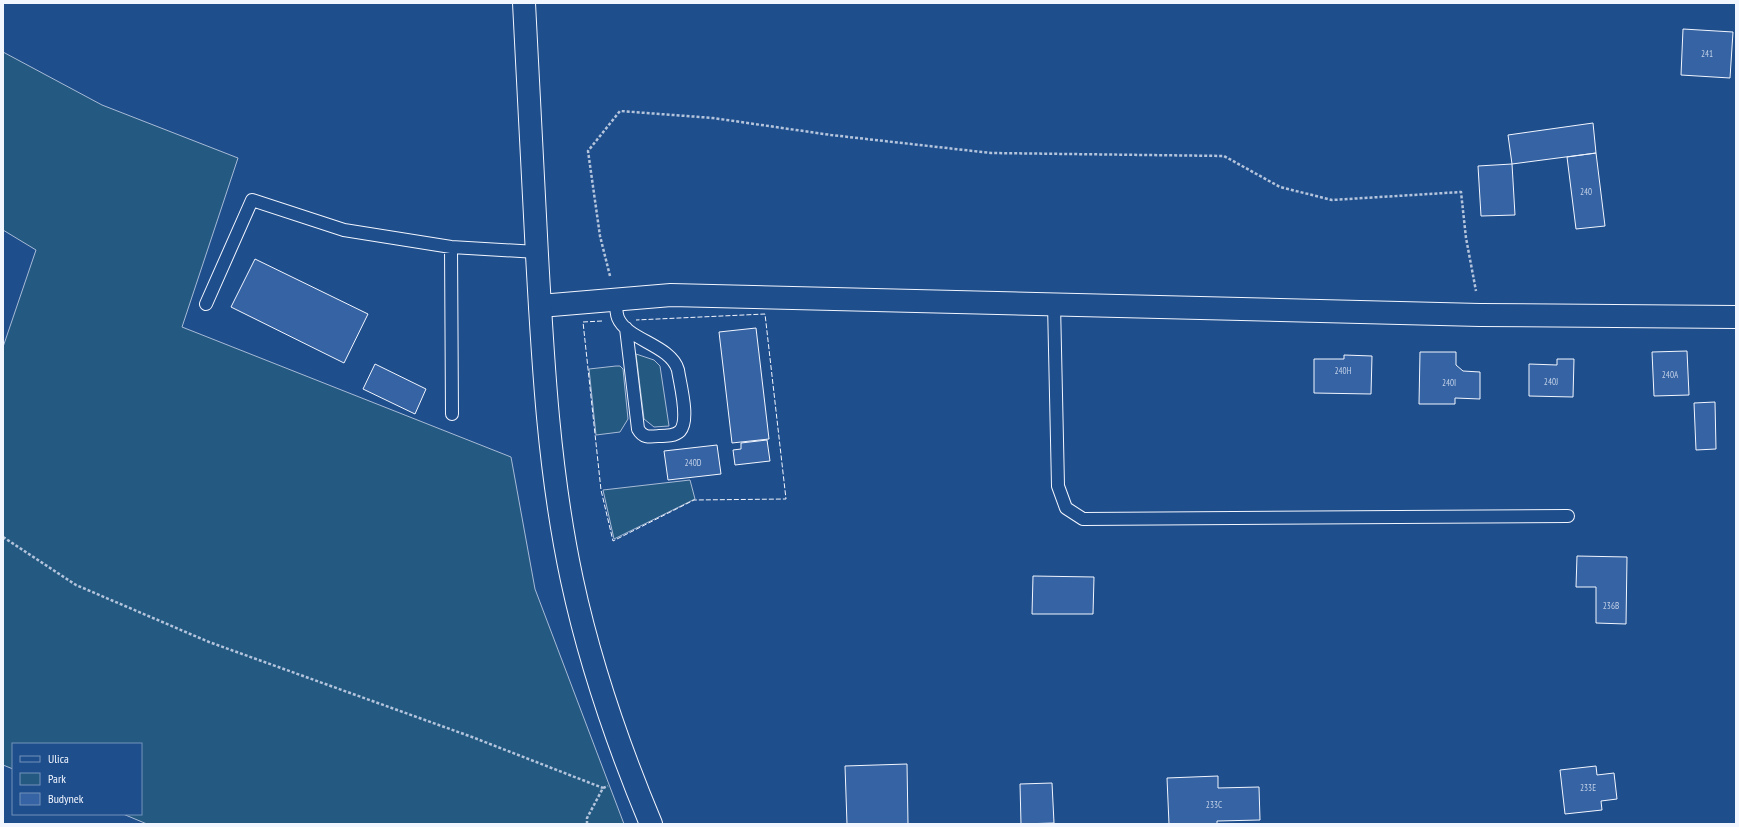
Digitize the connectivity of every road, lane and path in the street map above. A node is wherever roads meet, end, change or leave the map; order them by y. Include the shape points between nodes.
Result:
1 (524, 3) edge
2 (450, 247) junction
3 (537, 252) junction
4 (616, 300) junction
5 (206, 304) dead end
6 (1054, 304) junction
7 (540, 306) junction
8 (1480, 315) junction
9 (1736, 317) edge
10 (626, 328) junction
11 (452, 414) dead end
12 (1568, 516) dead end
13 (3, 537) edge
14 (631, 776) junction
15 (603, 788) junction
16 (587, 824) edge
17 (651, 824) edge

1 - 3 street
2 - 3 lane
2 - 5 lane via 344,230 252,200
2 - 11 lane
3 - 7 street
4 - 6 street via 671,295
4 - 7 street
4 - 8 path via 600,236 588,151 620,111 713,118 831,135 992,153 1224,156 1280,187 1332,200 1461,192 1466,238
4 - 10 lane via 618,318
6 - 8 street
6 - 12 lane via 1058,486 1066,508 1083,519
7 - 14 street via 554,477 570,566 584,629 605,702
8 - 9 street
10 - 10 lane via 667,354 676,363 684,414 683,427 676,434 648,437 643,436 638,429
13 - 15 path via 76,585 202,639
14 - 15 path
14 - 17 street
15 - 16 path via 587,818

